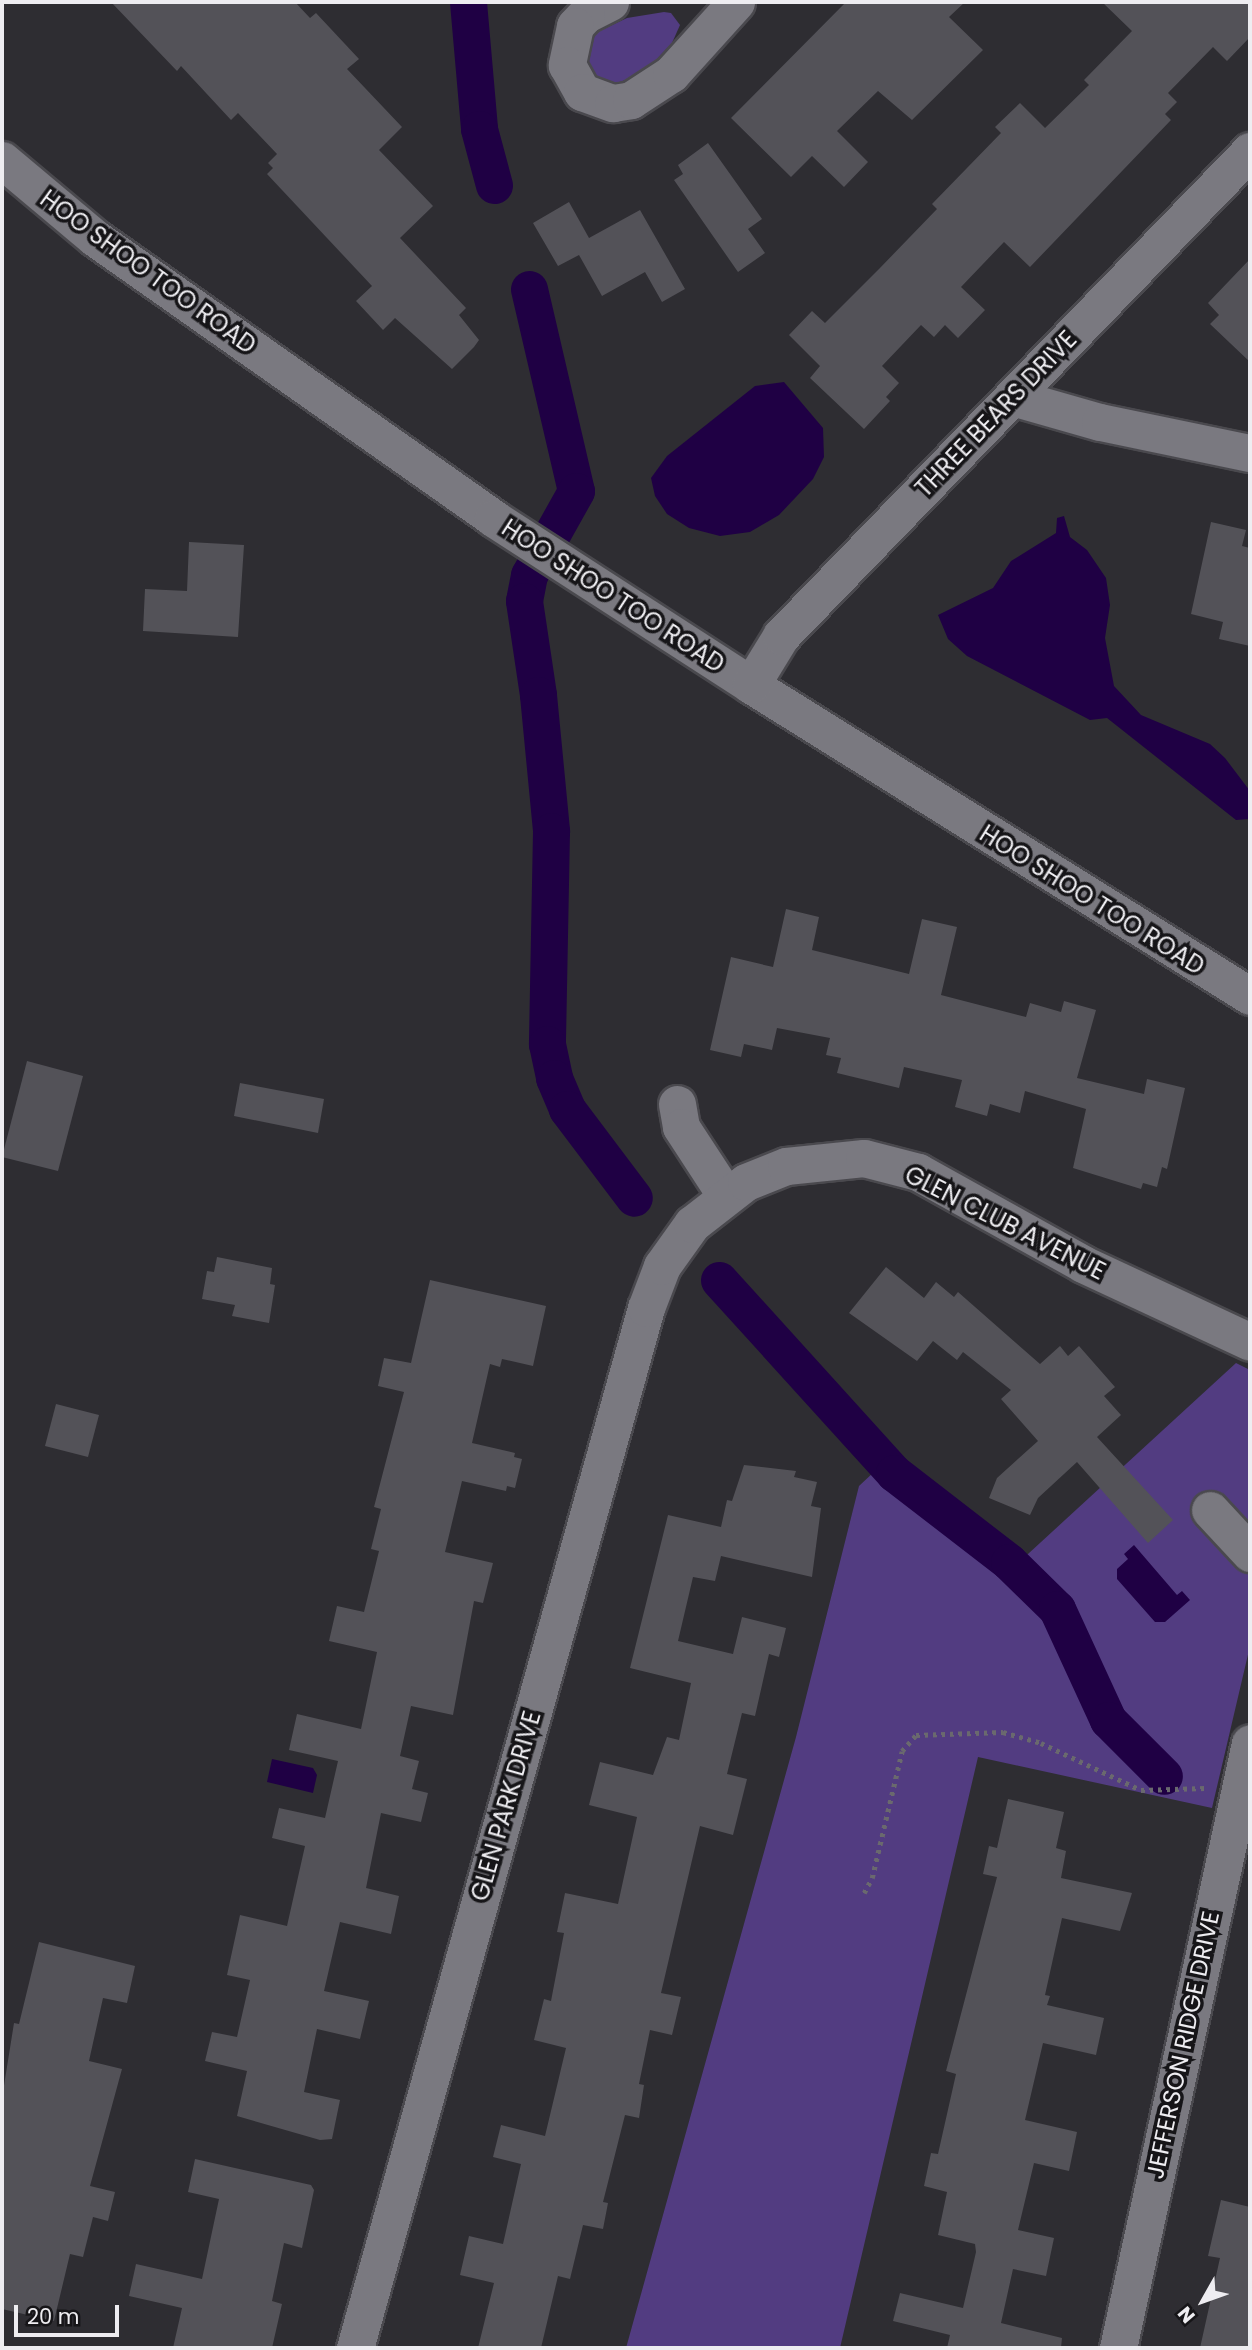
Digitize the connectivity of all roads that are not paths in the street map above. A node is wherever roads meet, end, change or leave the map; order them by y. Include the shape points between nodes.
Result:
1 (610, 2) edge
2 (736, 2) edge
3 (1250, 151) edge
4 (2, 160) edge
5 (1012, 397) junction
6 (1250, 453) edge
7 (751, 685) junction
8 (1250, 996) edge
9 (677, 1104) dead end
10 (726, 1196) junction
11 (662, 1266) joint
12 (1250, 1342) edge
13 (1210, 1510) dead end
14 (1250, 1553) edge
15 (1250, 1742) edge
16 (355, 2348) edge
17 (1118, 2348) edge

1 - 2 street via 586,14 575,26 567,65 582,92 613,103 631,100 671,74
3 - 5 street, THREE BEARS DRIVE
4 - 7 street, HOO SHOO TOO ROAD via 95,239 160,286 561,563
5 - 6 street via 1100,422
5 - 7 street, THREE BEARS DRIVE via 776,642
7 - 8 street, HOO SHOO TOO ROAD
9 - 10 street via 681,1127
10 - 11 street, GLEN CLUB AVENUE via 692,1224
10 - 12 street, GLEN CLUB AVENUE via 786,1166 818,1160 864,1158 918,1172 1083,1264
11 - 16 street, GLEN PARK DRIVE via 610,1434
13 - 14 street
15 - 17 street, JEFFERSON RIDGE DRIVE

